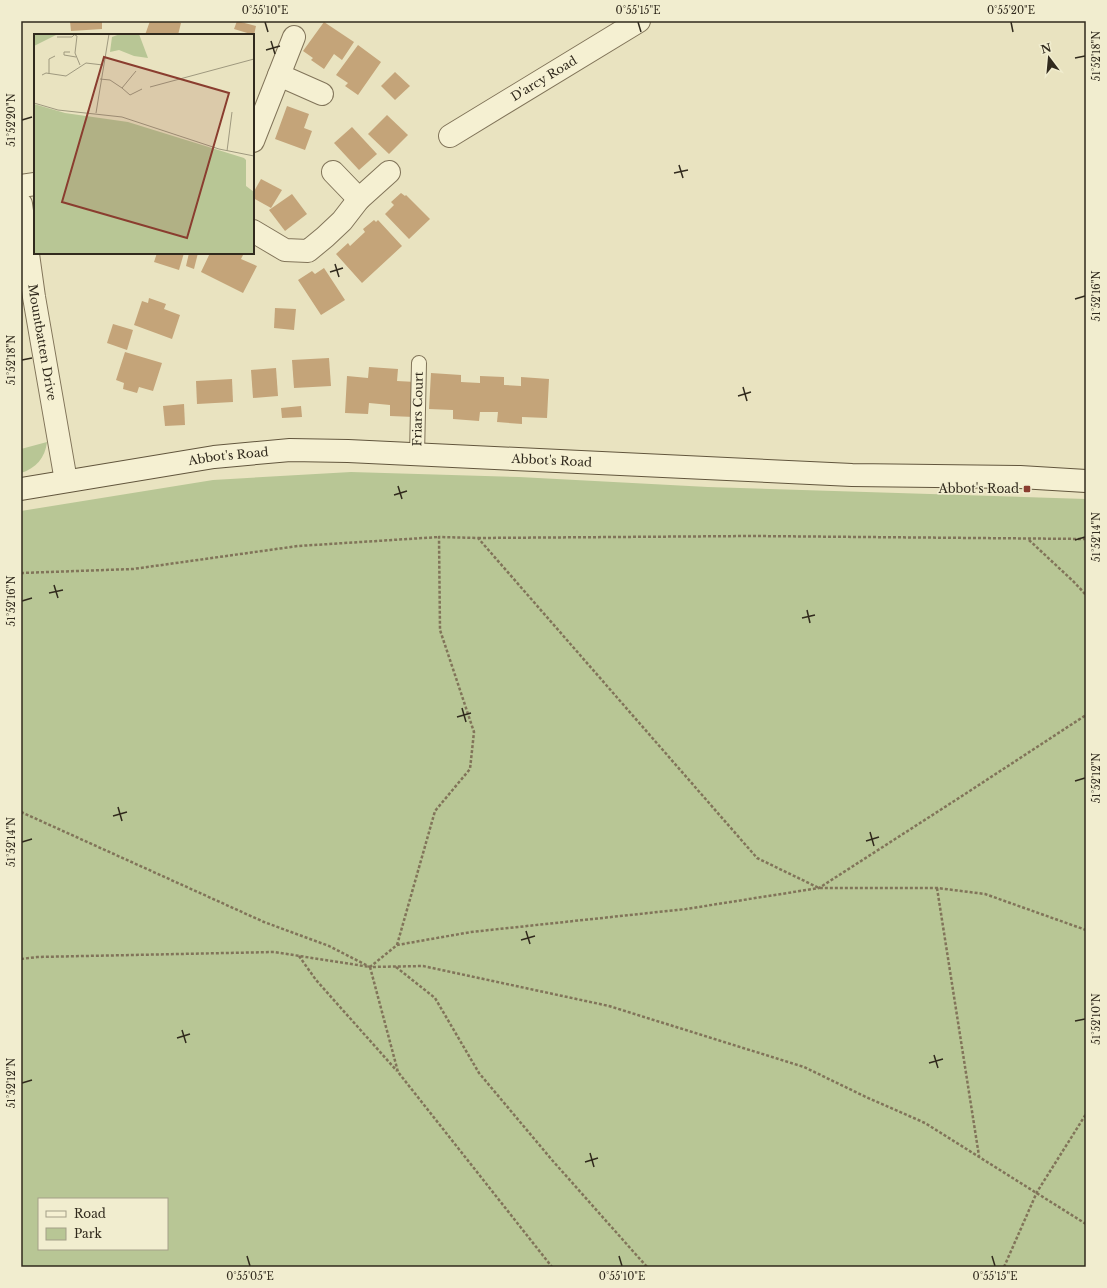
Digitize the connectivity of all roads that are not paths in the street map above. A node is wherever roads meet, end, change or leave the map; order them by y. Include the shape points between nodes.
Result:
1 (639, 21) edge
2 (294, 37) dead end
3 (279, 75) junction
4 (322, 94) dead end
5 (450, 136) dead end
6 (254, 138) edge
7 (333, 172) dead end
8 (388, 172) dead end
9 (34, 184) edge
10 (21, 186) edge
11 (360, 199) junction
12 (21, 204) edge
13 (254, 232) edge
14 (419, 363) dead end
15 (417, 455) junction
16 (66, 481) junction
17 (1086, 481) edge
18 (21, 488) edge

1 - 5 street, D'arcy Road
2 - 3 street
3 - 4 street
3 - 6 street
7 - 11 street
8 - 11 street
9 - 10 street
11 - 13 street via 342,221 308,251 285,250
12 - 16 street, Mountbatten Drive via 34,297
14 - 15 lane, Friars Court
15 - 16 street, Abbot's Road via 290,450 214,457
15 - 17 street, Abbot's Road via 844,475
16 - 18 street, Abbot's Road

